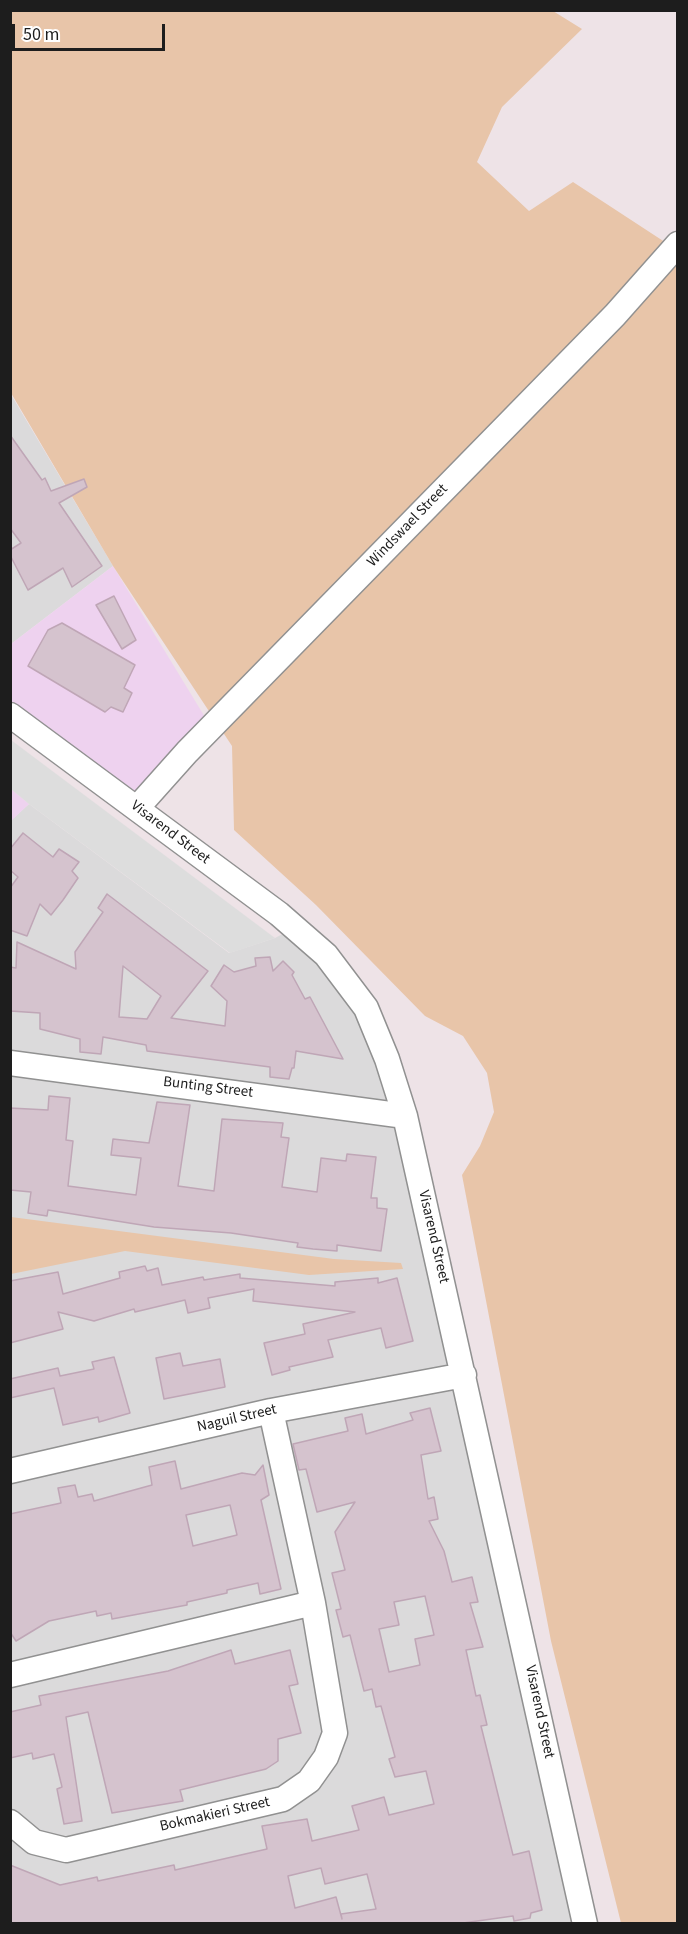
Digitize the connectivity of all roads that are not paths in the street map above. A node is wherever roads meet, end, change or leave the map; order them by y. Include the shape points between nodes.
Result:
1 (678, 244) edge
2 (10, 715) edge
3 (137, 808) junction
4 (10, 1063) edge
5 (405, 1116) junction
6 (464, 1375) junction
7 (270, 1411) junction
8 (10, 1471) edge
9 (313, 1603) junction
10 (10, 1675) edge
11 (10, 1822) edge
12 (585, 1923) edge

1 - 3 street, Windswael Street via 615,315 187,752
2 - 3 street, Visarend Street
3 - 5 street, Visarend Street via 279,914 326,955 366,1008
4 - 5 street, Bunting Street
5 - 6 street, Visarend Street
6 - 7 street, Naguil Street
6 - 12 street, Visarend Street
7 - 8 street, Naguil Street
7 - 9 street, Bokmakieri Street
9 - 10 street
9 - 11 street, Bokmakieri Street via 334,1733 326,1757 309,1780 284,1799 66,1850 34,1842

